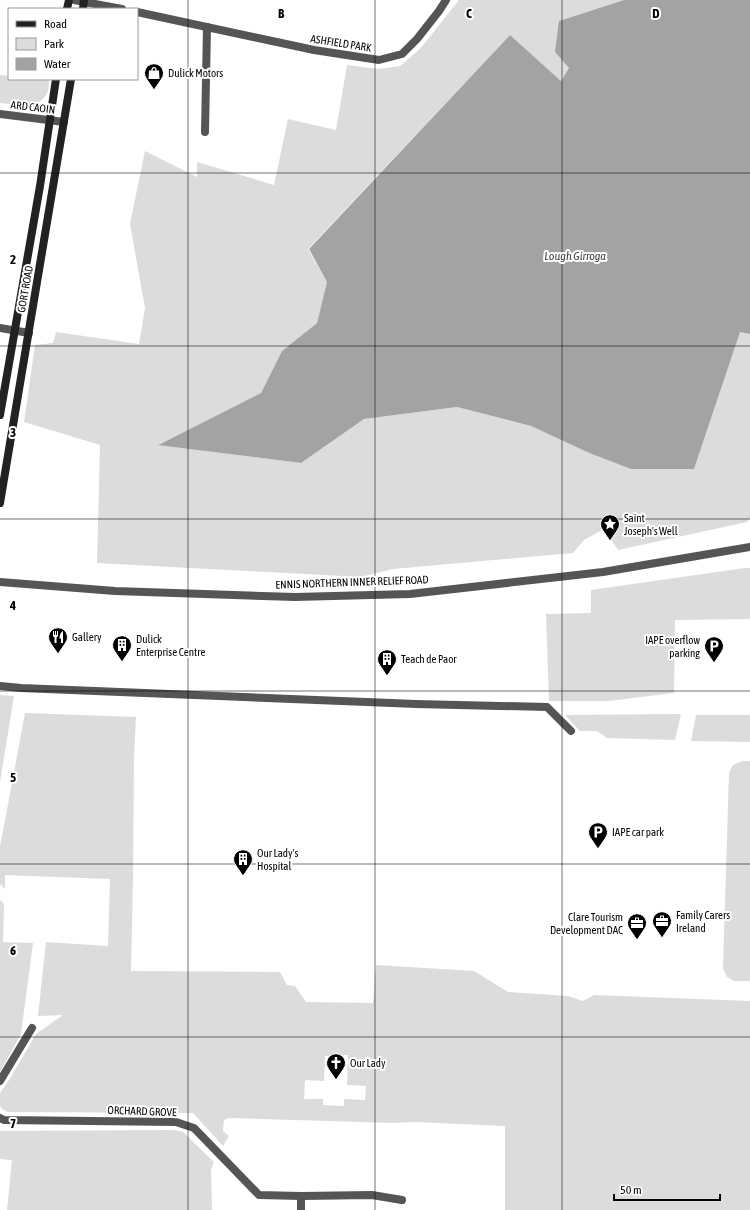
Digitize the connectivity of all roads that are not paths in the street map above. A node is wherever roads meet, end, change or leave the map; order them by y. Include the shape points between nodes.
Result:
1 (74, 0) edge
2 (446, 0) edge
3 (103, 2) edge
4 (84, 4) edge
5 (119, 8) edge
6 (138, 12) edge
7 (207, 27) junction
8 (56, 80) edge
9 (71, 80) edge
10 (0, 114) edge
11 (50, 120) junction
12 (64, 122) junction
13 (205, 132) dead end
14 (0, 328) edge
15 (14, 330) junction
16 (28, 333) junction
17 (0, 415) edge
18 (0, 503) edge
19 (750, 548) edge
20 (0, 582) edge
21 (0, 686) edge
22 (571, 731) dead end
23 (32, 1028) dead end
24 (0, 1081) edge
25 (0, 1118) edge
26 (301, 1196) junction
27 (402, 1200) dead end
28 (301, 1210) edge

1 - 4 street
2 - 7 street, ASHFIELD PARK via 417,39 402,54 379,60 314,50
3 - 4 street
3 - 5 street
6 - 7 street, ASHFIELD PARK
7 - 13 street
8 - 11 main road, GORT ROAD
9 - 12 main road, GORT ROAD
10 - 11 street, ARD CAOIN
11 - 12 street, ARD CAOIN
11 - 15 main road, GORT ROAD
12 - 16 main road, GORT ROAD
14 - 15 street
15 - 16 street
15 - 17 main road, GORT ROAD
16 - 18 main road, GORT ROAD
19 - 20 street, ENNIS NORTHERN INNER RELIEF ROAD via 603,572 410,594 287,597 114,591
21 - 22 street via 307,700 547,707
23 - 24 street
25 - 26 street, ORCHARD GROVE via 176,1122 194,1128 259,1195
26 - 27 street, ORCHARD GROVE via 372,1196
26 - 28 street

